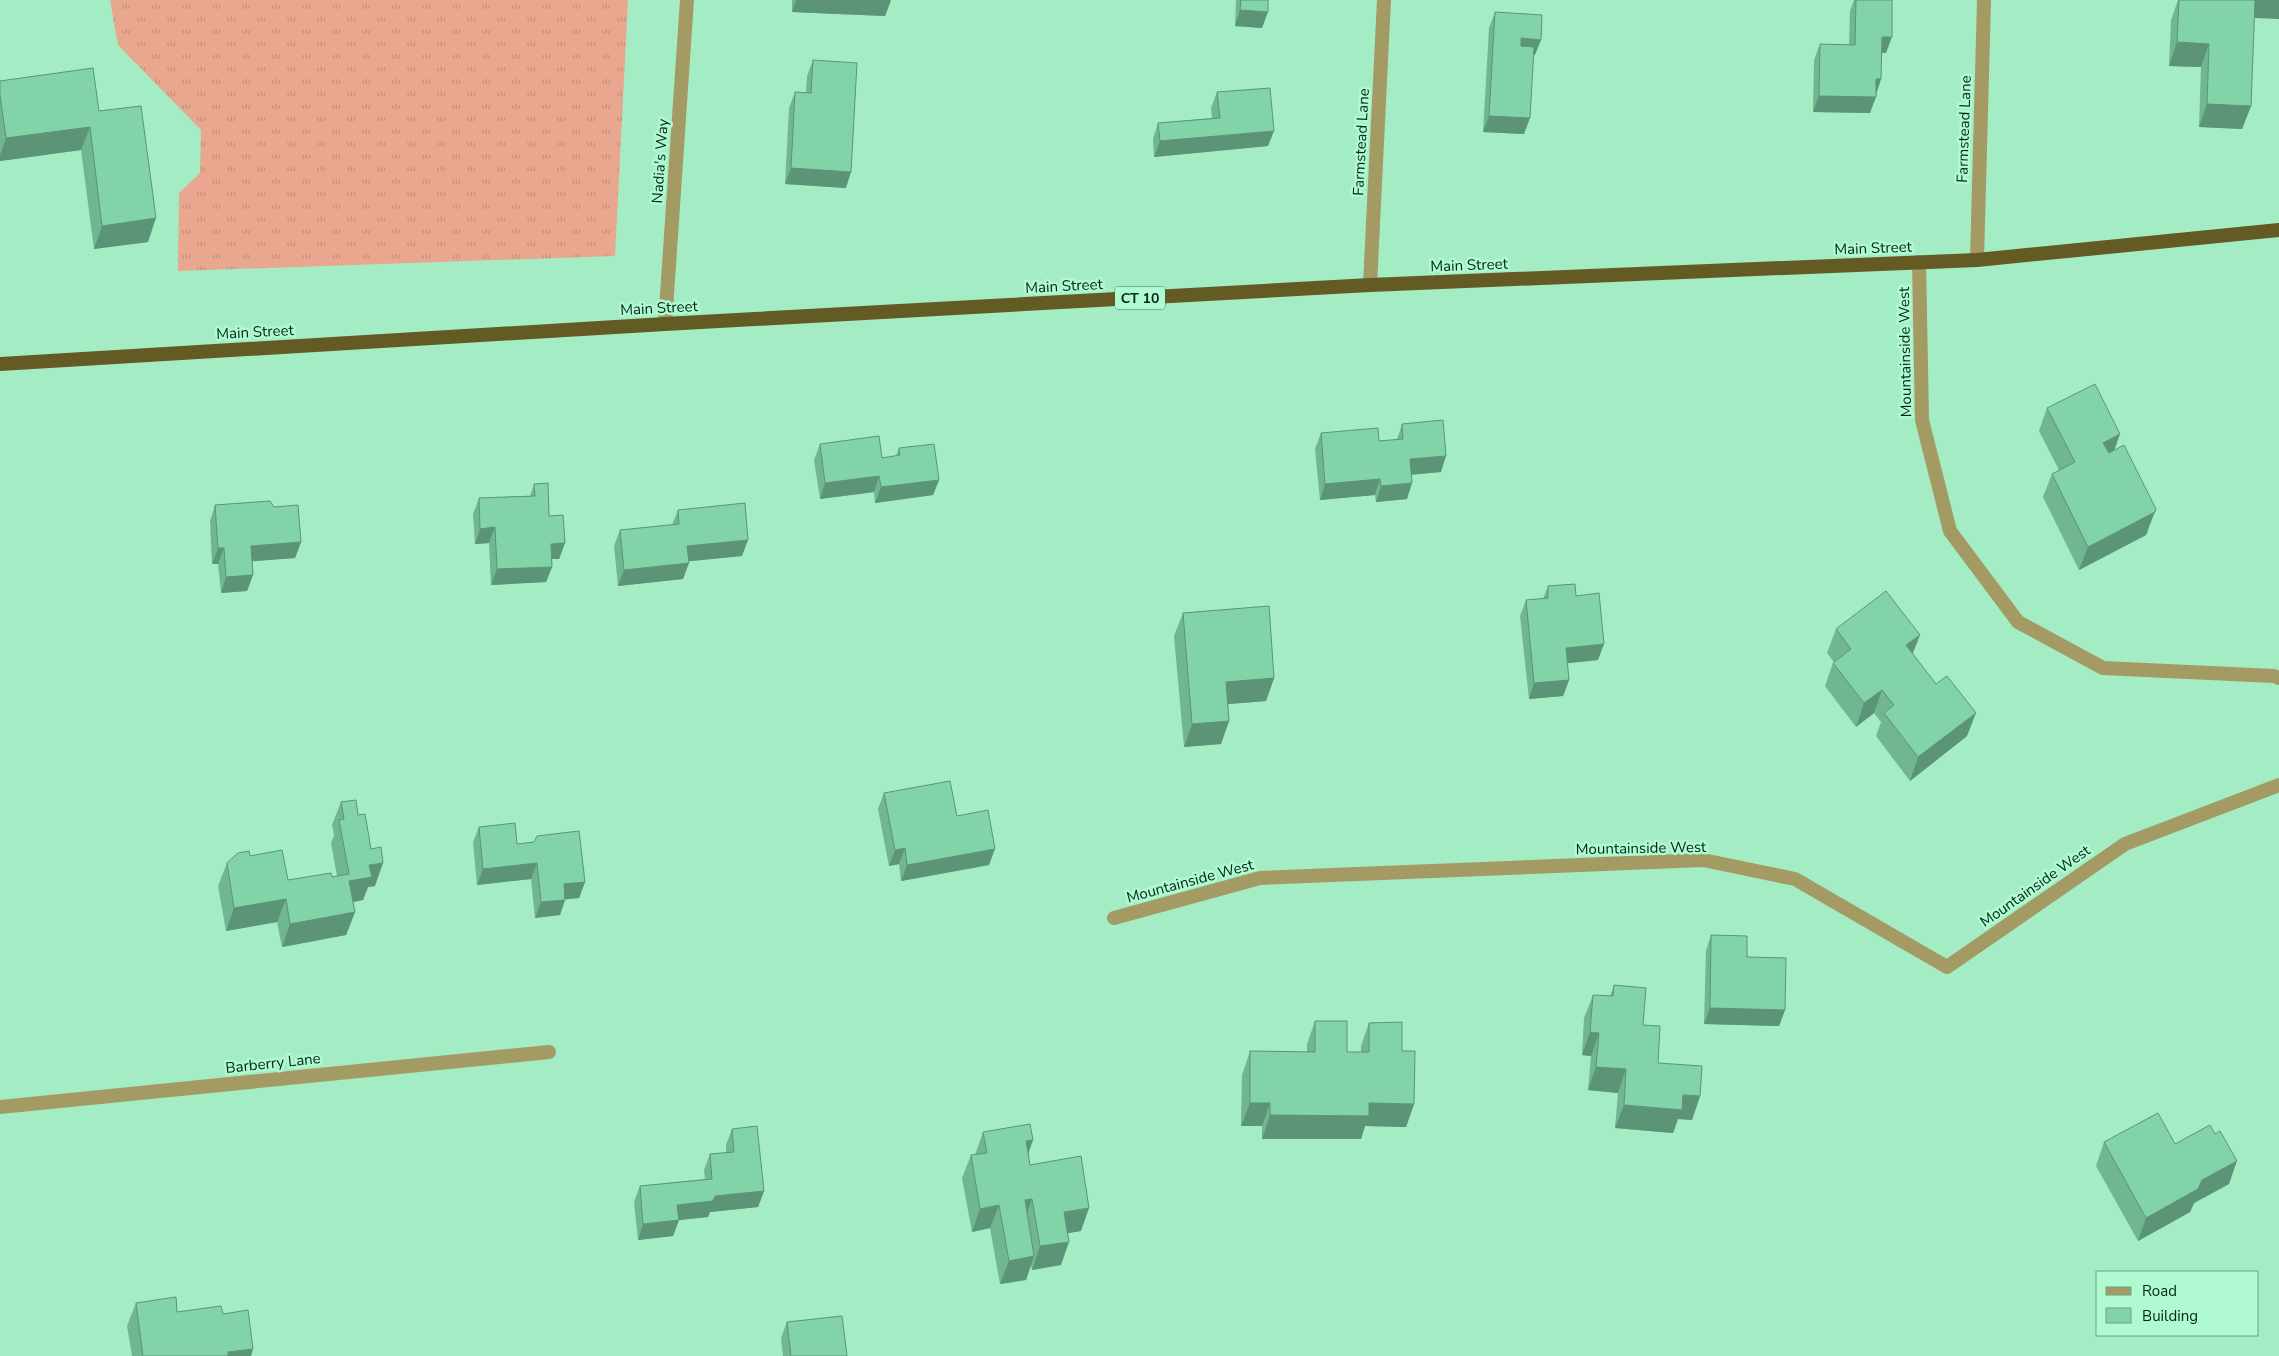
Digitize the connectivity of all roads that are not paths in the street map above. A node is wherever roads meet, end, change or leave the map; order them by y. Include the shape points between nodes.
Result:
1 (687, 0) edge
2 (1384, 0) edge
3 (1984, 0) edge
4 (2279, 230) edge
5 (1977, 260) junction
6 (1919, 262) junction
7 (1370, 285) junction
8 (665, 324) junction
9 (0, 364) edge
10 (2279, 678) edge
11 (2279, 785) edge
12 (1114, 918) dead end
13 (549, 1052) dead end
14 (0, 1106) edge

1 - 8 street, Nadia's Way
2 - 7 street, Farmstead Lane
3 - 5 street, Farmstead Lane
4 - 5 highway, Main Street / CT 10
5 - 6 highway, Main Street / CT 10
6 - 7 highway, Main Street / CT 10
6 - 10 street, Mountainside West via 1922,420 1950,531 2018,622 2103,668
7 - 8 highway, Main Street / CT 10
8 - 9 highway, Main Street / CT 10
11 - 12 street, Mountainside West via 2125,844 1947,967 1795,878 1703,860 1260,878
13 - 14 street, Barberry Lane

